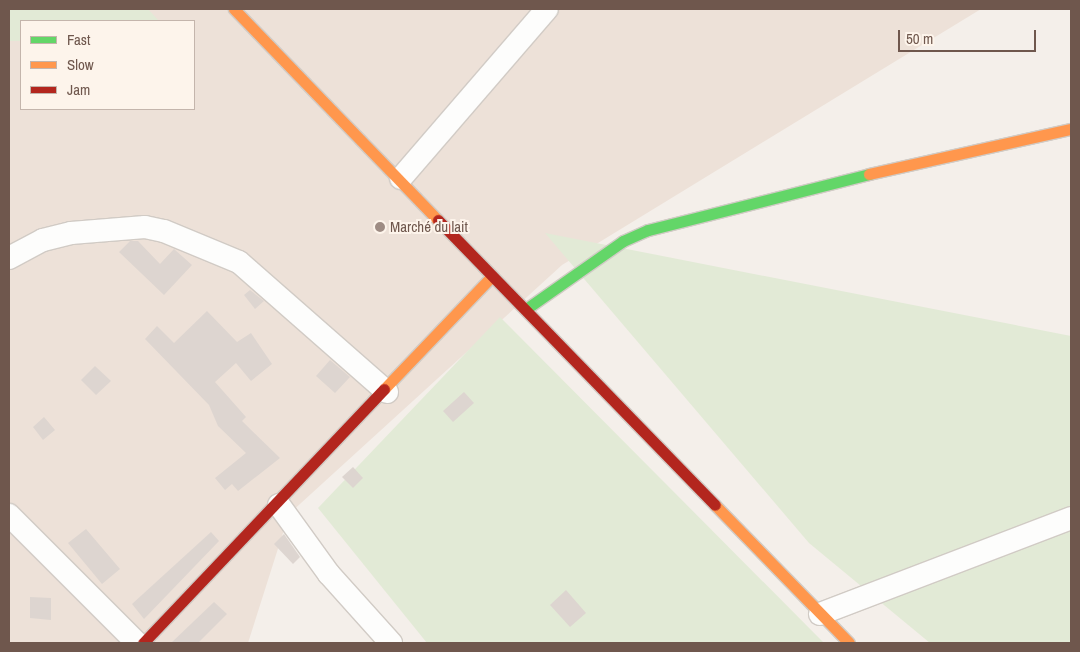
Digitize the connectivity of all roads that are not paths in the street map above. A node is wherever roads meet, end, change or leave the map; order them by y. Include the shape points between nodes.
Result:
1 (234, 9) edge
2 (547, 9) edge
3 (1071, 129) edge
4 (401, 178) junction
5 (9, 258) edge
6 (492, 276) junction
7 (526, 309) junction
8 (387, 392) junction
9 (279, 505) junction
10 (9, 515) edge
11 (1071, 518) edge
12 (820, 614) junction
13 (137, 643) edge
14 (143, 643) edge
15 (391, 643) edge
16 (849, 643) edge

1 - 4 main road
2 - 4 street
3 - 7 main road via 747,202 648,230 623,240
4 - 6 main road
5 - 8 street via 71,233 145,227 164,231 239,262
6 - 7 main road
6 - 8 main road
7 - 12 main road
8 - 9 main road
9 - 14 main road
9 - 15 street via 329,574
10 - 13 street
11 - 12 street
12 - 16 main road

